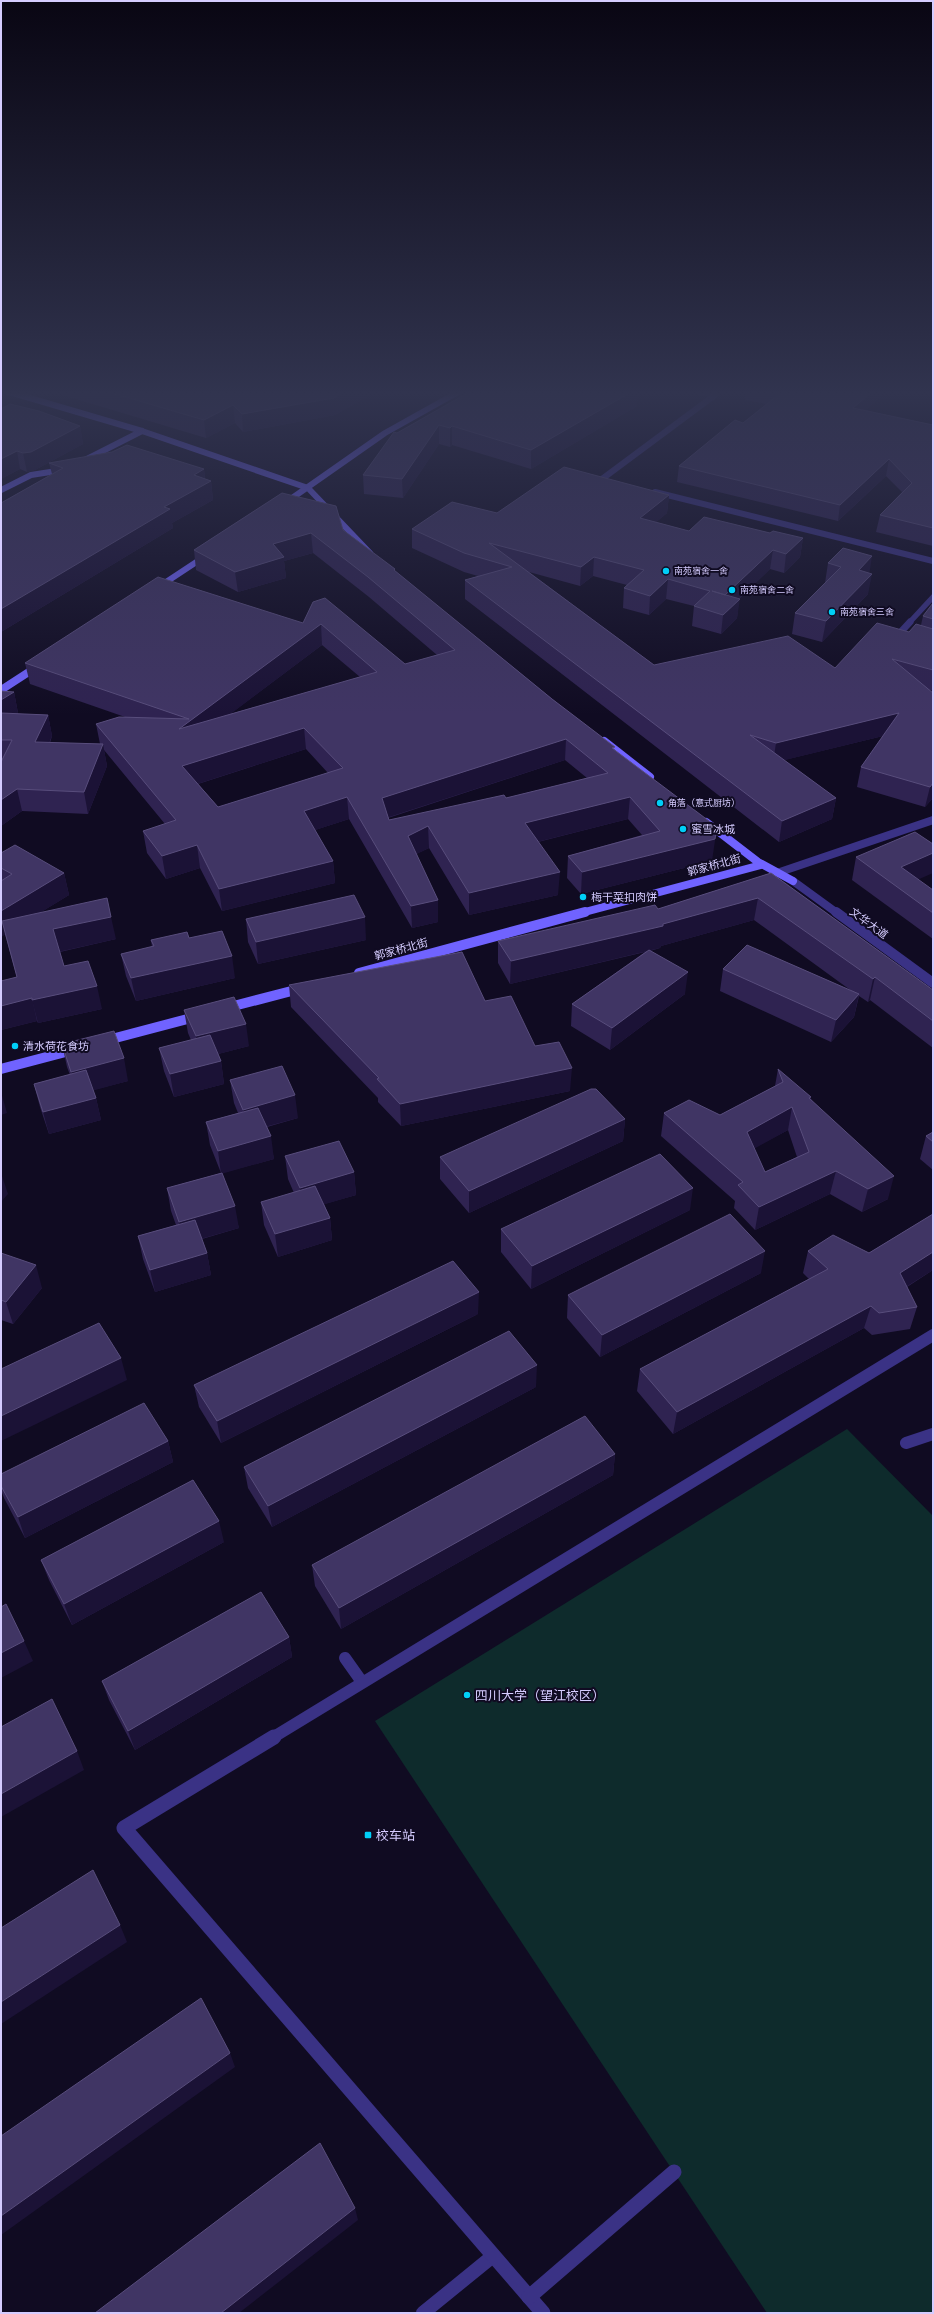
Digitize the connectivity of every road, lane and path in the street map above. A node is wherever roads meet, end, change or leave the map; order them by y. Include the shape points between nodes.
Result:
1 (292, 499) edge
2 (319, 499) edge
3 (684, 499) edge
4 (282, 506) edge
5 (215, 550) edge
6 (377, 560) edge
7 (933, 561) edge
8 (148, 593) edge
9 (933, 597) edge
10 (912, 638) edge
11 (41, 663) edge
12 (1, 690) edge
13 (599, 737) edge
14 (655, 781) edge
15 (699, 816) edge
16 (933, 820) edge
17 (761, 864) junction
18 (774, 874) junction
19 (793, 881) joint
20 (353, 974) edge
21 (933, 983) edge
22 (314, 984) edge
23 (1, 1069) edge
24 (933, 1335) edge
25 (933, 1434) edge
26 (906, 1443) dead end
27 (345, 1658) dead end
28 (362, 1682) junction
29 (674, 2172) dead end
30 (493, 2256) junction
31 (529, 2297) junction
32 (422, 2313) edge
33 (543, 2313) edge

1 - 4 street
2 - 6 street
3 - 7 street
5 - 8 street
9 - 10 lane via 898,635
11 - 12 street
13 - 14 street
15 - 17 street, 郭家桥北街
16 - 18 street
17 - 18 street, 郭家桥北街
17 - 20 street, 郭家桥北街
18 - 19 street, 郭家桥北街
19 - 21 street, 文华大道
22 - 23 street
24 - 28 street
25 - 26 street
27 - 28 street
28 - 30 street via 124,1828
29 - 31 street
30 - 31 street
30 - 32 lane
31 - 33 street

